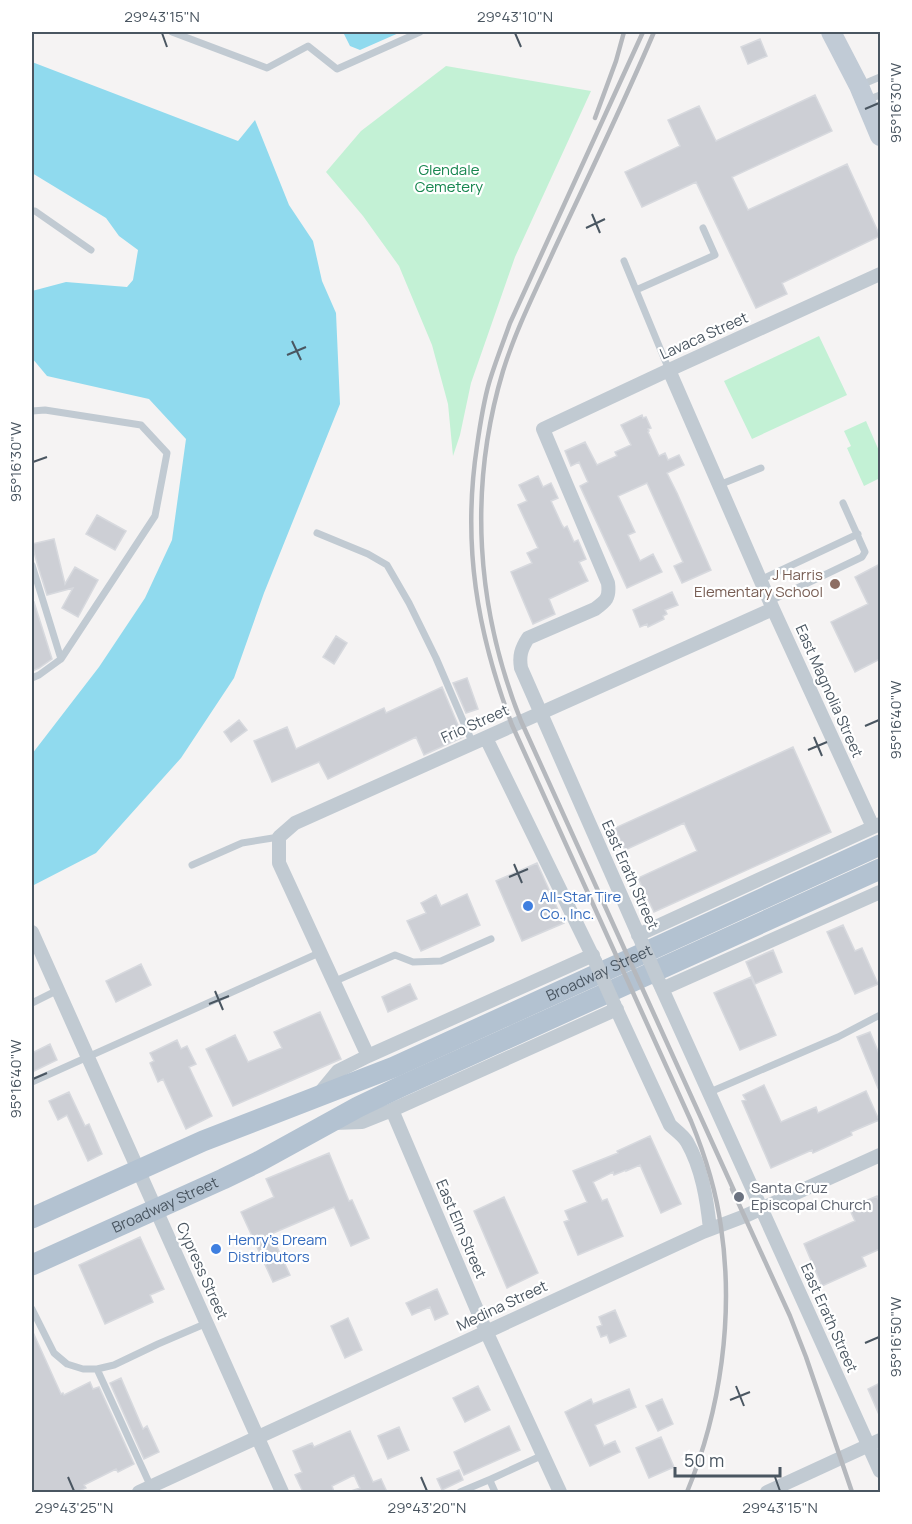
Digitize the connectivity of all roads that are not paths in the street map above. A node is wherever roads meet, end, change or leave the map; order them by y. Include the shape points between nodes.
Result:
1 (172, 32) edge
2 (420, 32) edge
3 (831, 32) edge
4 (880, 77) edge
5 (868, 94) edge
6 (880, 136) edge
7 (32, 211) edge
8 (703, 228) dead end
9 (91, 250) dead end
10 (624, 261) dead end
11 (880, 274) edge
12 (636, 290) junction
13 (669, 370) junction
14 (32, 411) edge
15 (543, 429) joint
16 (761, 468) dead end
17 (719, 485) junction
18 (843, 503) dead end
19 (317, 533) dead end
20 (858, 534) junction
21 (32, 565) edge
22 (760, 580) junction
23 (772, 605) junction
24 (61, 659) junction
25 (32, 678) edge
26 (540, 713) junction
27 (479, 741) junction
28 (878, 832) edge
29 (279, 837) junction
30 (192, 865) dead end
31 (880, 869) edge
32 (880, 892) edge
33 (32, 932) edge
34 (491, 939) dead end
35 (640, 939) junction
36 (320, 953) junction
37 (594, 958) junction
38 (333, 982) junction
39 (661, 986) junction
40 (58, 990) junction
41 (32, 1003) edge
42 (615, 1007) junction
43 (880, 1015) edge
44 (88, 1056) junction
45 (368, 1056) junction
46 (32, 1082) edge
47 (710, 1092) junction
48 (316, 1098) junction
49 (392, 1110) junction
50 (326, 1124) junction
51 (880, 1155) edge
52 (138, 1170) junction
53 (156, 1209) junction
54 (761, 1209) junction
55 (32, 1218) edge
56 (711, 1229) junction
57 (32, 1265) edge
58 (32, 1310) edge
59 (207, 1323) junction
60 (486, 1331) junction
61 (97, 1369) junction
62 (258, 1437) junction
63 (875, 1442) edge
64 (543, 1455) junction
65 (880, 1471) edge
66 (491, 1479) junction
67 (145, 1490) edge
68 (282, 1492) edge
69 (460, 1492) edge
70 (495, 1492) edge
71 (560, 1492) edge
72 (767, 1492) edge

1 - 2 lane via 267,68 308,46 337,69
3 - 5 street
4 - 5 lane
5 - 6 street
7 - 9 lane
8 - 12 lane via 715,255
10 - 12 lane
11 - 13 street, Lavaca Street
12 - 13 lane
13 - 15 street, Lavaca Street
13 - 17 street, East Magnolia Street
14 - 24 lane via 141,425 167,453 155,516
15 - 26 street, East Erath Street via 610,593 595,609 537,633 522,648 521,668
16 - 17 lane
17 - 22 street, East Magnolia Street
18 - 20 lane
19 - 27 lane via 387,565
20 - 22 lane
20 - 23 lane via 866,552 862,557
21 - 24 lane
22 - 23 street, East Magnolia Street
23 - 26 street, Frio Street
23 - 28 street, East Magnolia Street
24 - 25 lane
26 - 27 street, Frio Street
26 - 35 street, East Erath Street
27 - 29 street, Frio Street via 295,823
27 - 37 street
28 - 35 street, Broadway Street
28 - 48 main road, Broadway Street via 394,1067
29 - 30 lane, Frio Street via 242,843
29 - 36 street via 279,863
31 - 50 main road, Broadway Street
32 - 39 street
33 - 40 street, Cypress Street
34 - 38 lane via 441,961 413,962 395,955
35 - 39 street, East Erath Street, bridge
36 - 38 street
36 - 44 lane
37 - 42 street, bridge
37 - 45 street, Broadway Street
38 - 45 street
39 - 47 street, East Erath Street
40 - 41 lane
40 - 44 street, Cypress Street
42 - 49 street, Broadway Street
42 - 56 street via 670,1125 686,1140 700,1174
43 - 47 lane
44 - 46 lane
44 - 52 street, Cypress Street
45 - 48 street, Broadway Street via 338,1071
47 - 54 street, East Erath Street
48 - 52 main road, Broadway Street
49 - 50 street, Broadway Street via 362,1122
49 - 60 street, East Elm Street
50 - 53 main road, Broadway Street via 258,1162
51 - 54 street, Medina Street
52 - 53 street, Cypress Street
52 - 55 main road, Broadway Street
53 - 57 main road, Broadway Street
53 - 59 street, Cypress Street
54 - 56 street, Medina Street
54 - 63 street, East Erath Street
56 - 60 street, Medina Street
58 - 61 lane via 60,1359 75,1367
59 - 61 lane
59 - 62 street, Cypress Street
60 - 62 street, Medina Street
60 - 64 street, East Elm Street
61 - 67 lane
62 - 67 street, Medina Street
62 - 68 street, Cypress Street
63 - 65 street, East Erath Street
63 - 72 street
64 - 66 lane
64 - 71 street, East Elm Street
66 - 69 lane
66 - 70 lane

